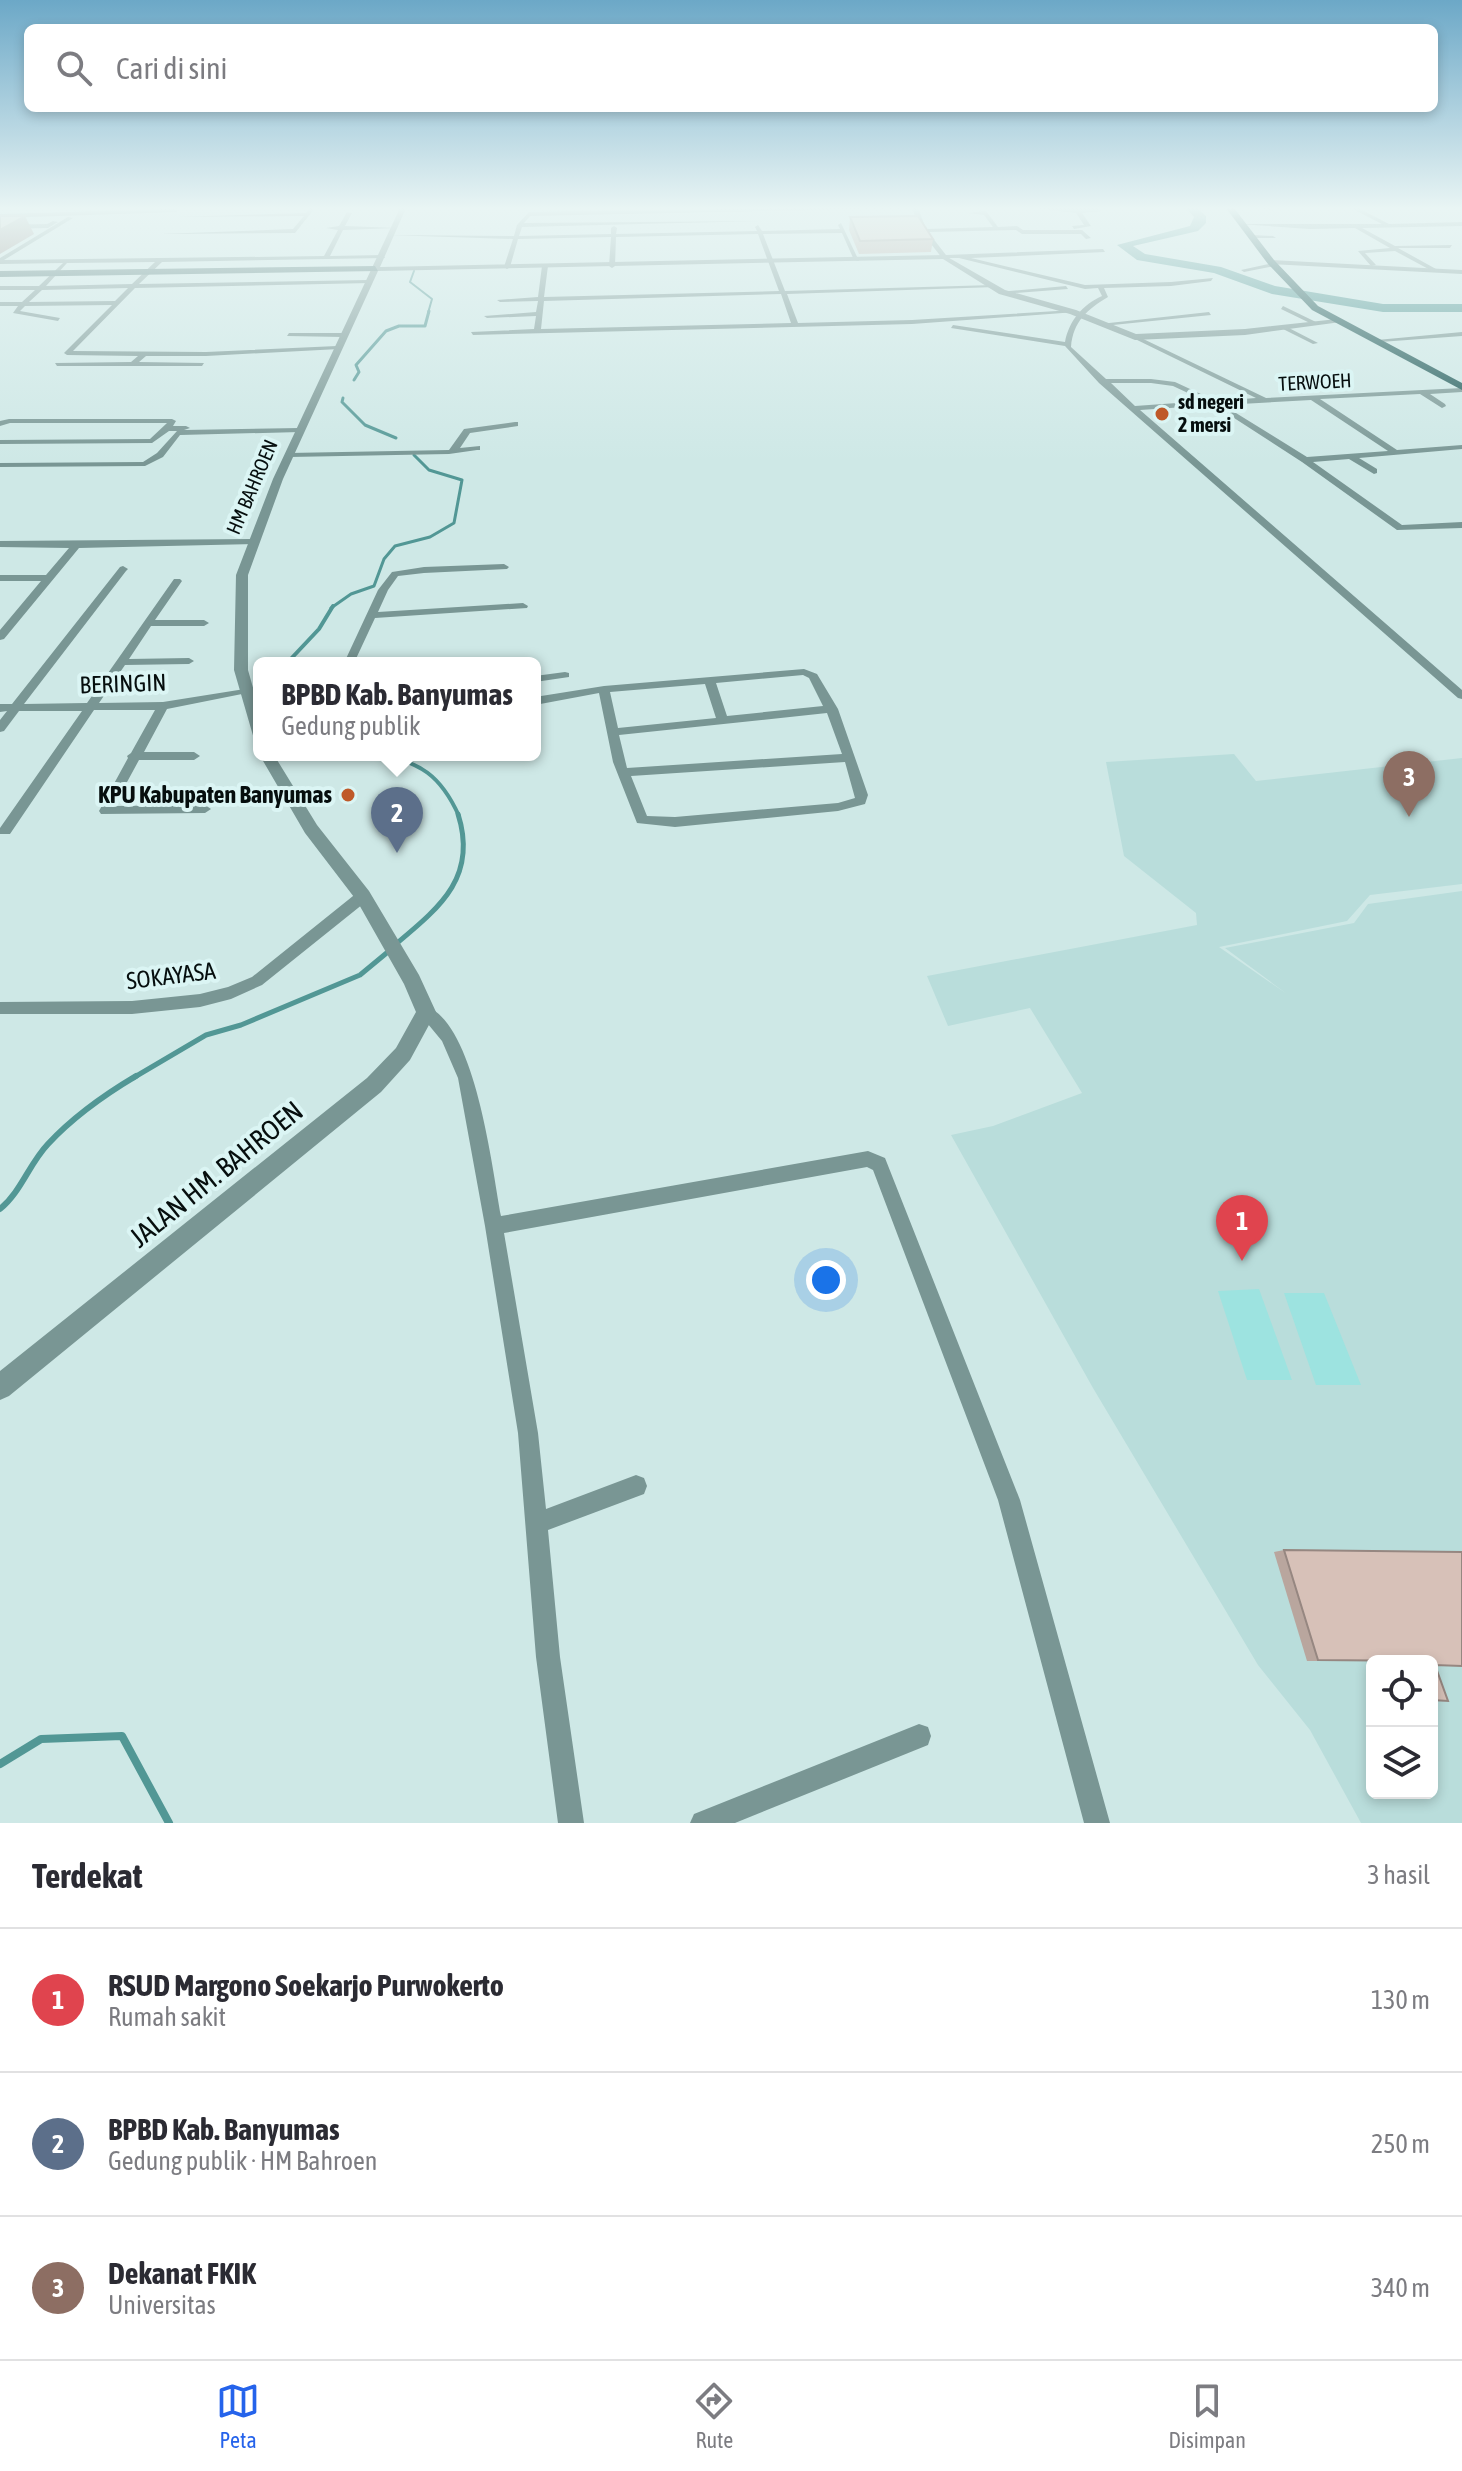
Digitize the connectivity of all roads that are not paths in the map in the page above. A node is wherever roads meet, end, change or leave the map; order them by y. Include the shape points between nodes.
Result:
1 (32, 293) edge
2 (125, 293) edge
3 (364, 293) edge
4 (540, 293) edge
5 (815, 293) edge
6 (1005, 293) edge
7 (1103, 293) edge
8 (1301, 293) edge
9 (784, 294) junction
10 (664, 296) junction
11 (539, 298) junction
12 (500, 300) dead end
13 (114, 303) junction
14 (0, 304) edge
15 (21, 304) junction
16 (665, 306) dead end
17 (1283, 308) dead end
18 (538, 314) junction
19 (1209, 314) dead end
20 (487, 316) dead end
21 (1074, 317) junction
22 (58, 319) dead end
23 (912, 322) junction
24 (1337, 322) junction
25 (795, 324) junction
26 (1103, 324) junction
27 (1316, 324) junction
28 (1408, 326) dead end
29 (1285, 328) junction
30 (537, 331) junction
31 (473, 333) dead end
32 (1462, 334) edge
33 (289, 335) dead end
34 (343, 335) junction
35 (1427, 336) junction
36 (1135, 337) junction
37 (1380, 340) junction
38 (1315, 343) dead end
39 (1067, 344) junction
40 (337, 348) junction
41 (144, 354) junction
42 (57, 364) dead end
43 (133, 364) junction
44 (202, 364) dead end
45 (1102, 381) junction
46 (1462, 388) edge
47 (1421, 392) junction
48 (1313, 398) junction
49 (1265, 400) junction
50 (1221, 404) junction
51 (1442, 406) dead end
52 (1133, 408) junction
53 (0, 424) edge
54 (515, 424) dead end
55 (301, 428) junction
56 (167, 429) junction
57 (0, 442) edge
58 (1462, 447) edge
59 (477, 448) dead end
60 (454, 451) junction
61 (1394, 451) junction
62 (289, 455) junction
63 (1347, 455) junction
64 (1305, 460) junction
65 (0, 465) edge
66 (1374, 471) dead end
67 (1462, 525) edge
68 (252, 542) junction
69 (0, 544) edge
70 (76, 545) junction
71 (504, 567) dead end
72 (123, 569) dead end
73 (0, 578) edge
74 (50, 578) junction
75 (177, 581) dead end
76 (523, 606) dead end
77 (372, 615) junction
78 (148, 623) junction
79 (204, 623) dead end
80 (0, 637) edge
81 (352, 657) edge
82 (189, 661) dead end
83 (124, 662) junction
84 (565, 675) dead end
85 (541, 678) edge
86 (709, 680) junction
87 (250, 684) edge
88 (604, 689) junction
89 (1462, 696) edge
90 (541, 700) edge
91 (163, 706) junction
92 (91, 707) junction
93 (0, 708) edge
94 (15, 708) junction
95 (832, 709) junction
96 (723, 721) junction
97 (0, 728) edge
98 (615, 732) junction
99 (133, 756) junction
100 (194, 756) dead end
101 (849, 758) junction
102 (270, 761) edge
103 (623, 772) junction
104 (205, 809) dead end
105 (5, 831) dead end
106 (363, 896) junction
107 (0, 1008) edge
108 (426, 1012) junction
109 (494, 1226) junction
110 (0, 1387) edge
111 (636, 1486) dead end
112 (537, 1523) junction
113 (919, 1736) dead end
114 (571, 1823) edge
115 (703, 1823) edge
116 (1097, 1823) edge

1 - 15 street
2 - 13 street
3 - 34 street, HM BAHROEN
4 - 11 street
5 - 9 street
6 - 21 street
7 - 21 street via 1105,297
8 - 24 main road
9 - 10 street
9 - 25 street
10 - 11 street
10 - 16 street
11 - 12 street
11 - 18 street
13 - 15 street
13 - 41 street via 67,353
14 - 15 street
15 - 22 street via 15,312
17 - 27 street
18 - 20 street
18 - 30 street
19 - 26 street
21 - 23 street
21 - 26 street
21 - 39 street
23 - 25 street
23 - 39 street
24 - 27 street
24 - 37 main road
25 - 30 street
26 - 36 street
27 - 29 street
28 - 35 street
29 - 36 street
29 - 38 street
30 - 31 street
32 - 35 street
33 - 34 street
34 - 40 street, HM BAHROEN
35 - 37 street
36 - 49 street, TERWOEH
37 - 46 main road
39 - 45 street
40 - 41 street
40 - 55 street, HM BAHROEN
41 - 43 street
42 - 43 street
43 - 44 street
45 - 50 street via 1168,382
45 - 52 street
46 - 47 street, TERWOEH
47 - 48 street, TERWOEH
47 - 51 street
48 - 49 street, TERWOEH
48 - 61 street
49 - 50 street
50 - 52 street
50 - 64 street
52 - 89 street
53 - 56 street via 172,421
54 - 60 street via 467,431
55 - 56 street
55 - 62 street, HM BAHROEN
55 - 65 street via 178,433 160,455 140,464
56 - 57 street via 152,441
58 - 61 street
59 - 60 street
60 - 62 street
61 - 63 street
62 - 68 street, HM BAHROEN
63 - 64 street
63 - 66 street
64 - 67 street via 1400,528
68 - 70 street
68 - 87 street, HM BAHROEN via 242,575 240,660
69 - 70 street
70 - 74 street
71 - 77 street via 395,574
72 - 94 street
73 - 74 street
74 - 80 street
75 - 78 street
76 - 77 street
77 - 81 street
78 - 79 street
78 - 83 street
82 - 83 street
83 - 92 street
84 - 85 street
86 - 88 street
86 - 95 street via 804,672 813,676
86 - 96 street
87 - 91 street, BERINGIN
88 - 90 street
88 - 98 street
91 - 92 street, BERINGIN
91 - 99 street
92 - 94 street, BERINGIN
92 - 105 street
93 - 94 street, BERINGIN
94 - 97 street
95 - 96 street
95 - 101 street
96 - 98 street
98 - 103 street
99 - 100 street
99 - 104 street via 105,811
101 - 103 street
101 - 103 street via 862,795 853,805 675,822 642,820
102 - 106 street via 311,829
106 - 107 street, SOKAYASA via 239,991 190,1003
106 - 108 street
108 - 109 street via 448,1037 466,1078
108 - 110 street, JALAN HM. BAHROEN via 403,1054 374,1085
109 - 112 street via 519,1367
109 - 116 street via 868,1159 879,1164 1009,1500
111 - 112 street
112 - 114 street via 548,1657
113 - 115 street

